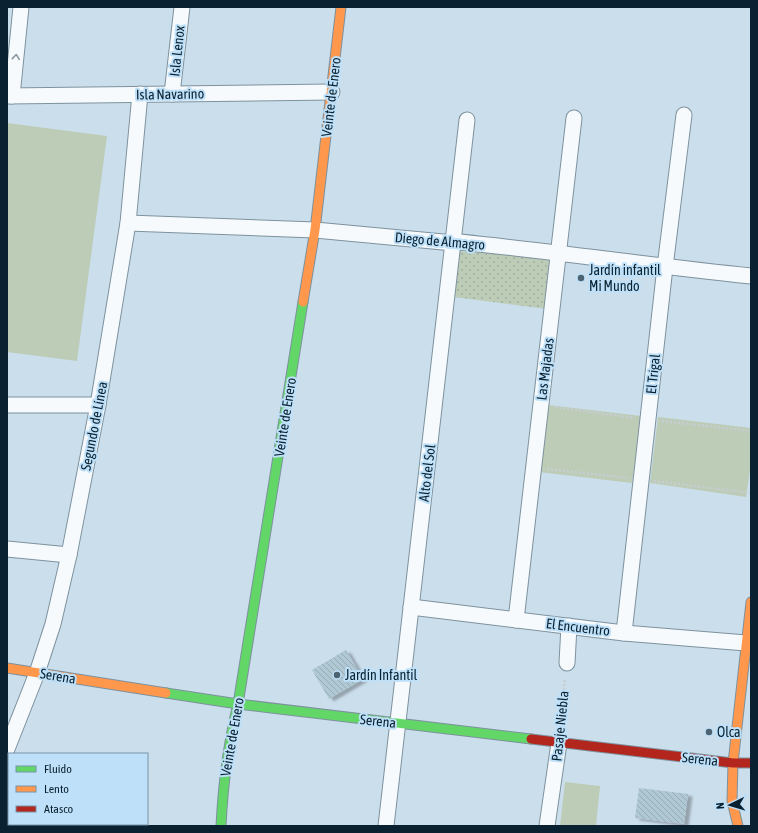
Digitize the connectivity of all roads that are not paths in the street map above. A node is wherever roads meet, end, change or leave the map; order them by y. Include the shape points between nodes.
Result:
1 (21, 7) edge
2 (182, 7) edge
3 (341, 7) edge
4 (332, 92) junction
5 (140, 94) junction
6 (172, 94) junction
7 (9, 96) edge
8 (684, 116) dead end
9 (574, 118) dead end
10 (467, 120) dead end
11 (128, 223) junction
12 (316, 230) junction
13 (454, 243) junction
14 (559, 252) junction
15 (665, 267) junction
16 (751, 276) edge
17 (7, 405) edge
18 (98, 405) junction
19 (7, 550) edge
20 (69, 555) junction
21 (751, 602) edge
22 (411, 606) junction
23 (516, 620) junction
24 (569, 626) junction
25 (624, 633) junction
26 (746, 643) junction
27 (567, 663) road end
28 (7, 668) edge
29 (37, 673) junction
30 (238, 704) junction
31 (399, 724) junction
32 (559, 743) junction
33 (7, 749) edge
34 (733, 762) junction
35 (751, 763) edge
36 (221, 826) edge
37 (386, 826) edge
38 (547, 826) edge
39 (738, 826) edge

7 -> 1 street
2 - 6 street, Isla Lenox
3 - 4 street, Veinte de Enero
4 - 6 street, Isla Navarino
4 - 12 street, Veinte de Enero
5 - 6 street, Isla Navarino
5 - 7 street, Isla Navarino
5 - 11 street, Segundo de Línea
8 - 15 street, El Trigal
9 - 14 street, Las Majadas
10 - 13 street, Alto del Sol
11 - 12 street, Diego de Almagro
11 - 18 street, Segundo de Línea
12 - 13 street, Diego de Almagro
12 - 30 street, Veinte de Enero
13 - 14 street, Diego de Almagro
13 - 22 street, Alto del Sol
14 - 15 street, Diego de Almagro
14 - 23 street, Las Majadas
15 - 16 street, Diego de Almagro
15 - 25 street, El Trigal
17 - 18 street
18 - 20 street, Segundo de Línea
19 - 20 street
20 - 29 street, Segundo de Línea via 53,624
21 - 26 street
22 - 23 street, El Encuentro
22 - 31 street, Alto del Sol
23 - 24 street, El Encuentro
24 - 25 street, El Encuentro
24 - 27 street
25 - 26 street, El Encuentro
26 - 34 street
28 - 29 street, Serena
29 - 30 street, Serena
29 - 33 street, Segundo de Línea
30 - 31 street, Serena
30 - 36 street, Veinte de Enero via 230,733
31 - 32 street, Serena
31 - 37 street, Alto del Sol
32 - 34 street, Serena
32 - 38 street, Pasaje Niebla
34 - 35 street, Serena
34 - 39 street via 732,801

